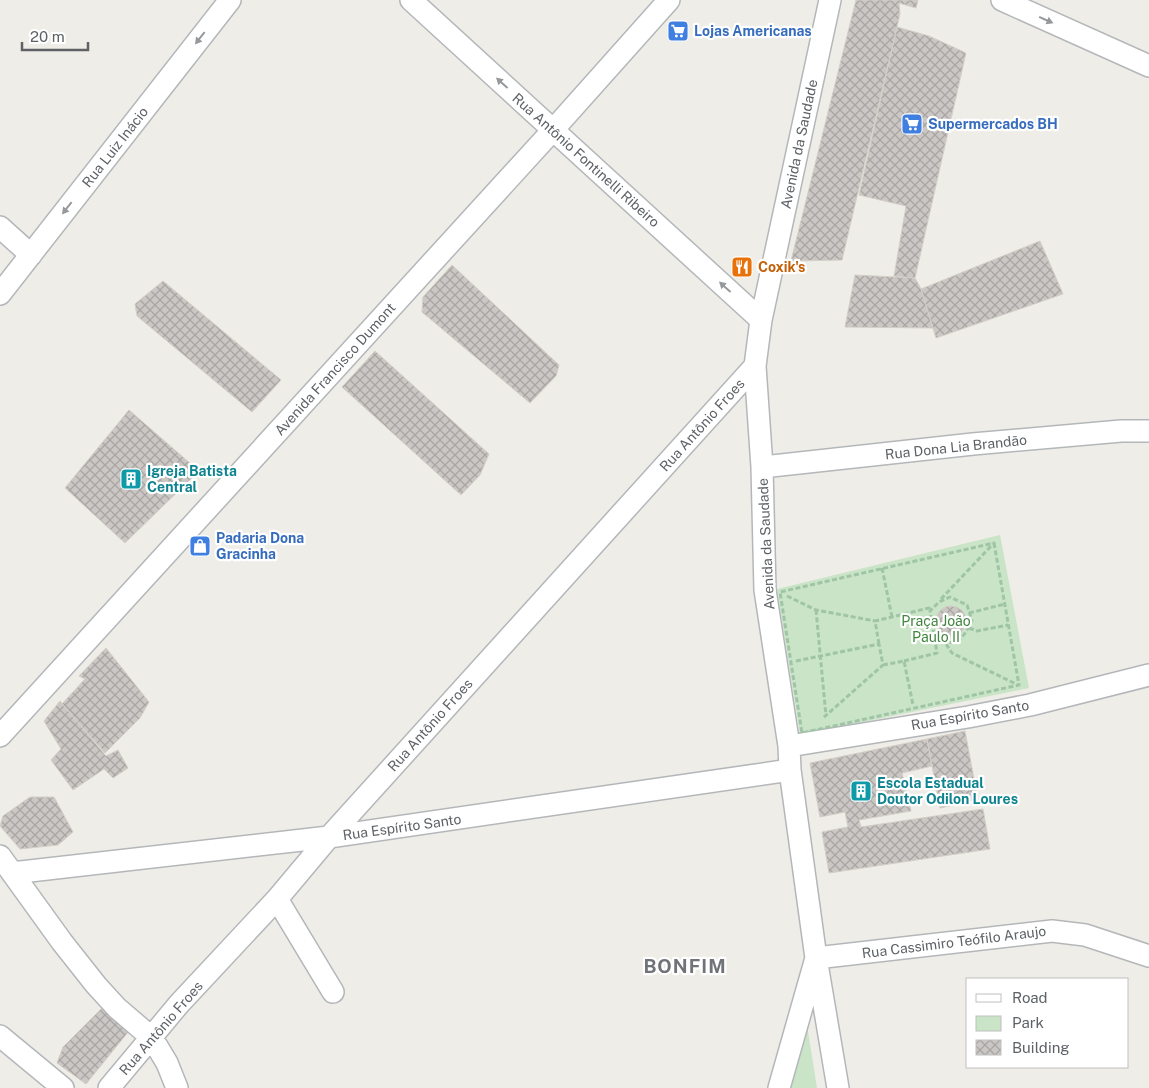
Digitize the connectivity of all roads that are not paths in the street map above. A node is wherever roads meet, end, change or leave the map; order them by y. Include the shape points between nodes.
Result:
1 (230, 0) edge
2 (410, 0) edge
3 (669, 0) edge
4 (830, 0) edge
5 (1002, 0) edge
6 (1149, 66) edge
7 (553, 130) junction
8 (0, 226) edge
9 (31, 255) junction
10 (0, 294) edge
11 (761, 320) junction
12 (755, 366) junction
13 (1149, 431) edge
14 (762, 467) junction
15 (1149, 675) edge
16 (0, 736) edge
17 (796, 740) junction
18 (790, 770) junction
19 (330, 837) junction
20 (6, 864) edge
21 (276, 899) junction
22 (1149, 956) edge
23 (816, 958) junction
24 (333, 992) dead end
25 (0, 1036) edge
26 (152, 1038) junction
27 (63, 1088) edge
28 (109, 1088) edge
29 (177, 1088) edge
30 (779, 1088) edge
31 (838, 1088) edge

1 -> 9 street, Rua Luiz Inácio
7 -> 2 street, Rua Antônio Fontinelli Ribeiro
3 - 7 street, Avenida Francisco Dumont
4 - 11 street, Avenida da Saudade
5 -> 6 street
11 -> 7 street, Rua Antônio Fontinelli Ribeiro
7 - 16 street, Avenida Francisco Dumont
8 - 9 street
9 - 10 street, Rua Luiz Inácio
11 - 12 street, Avenida da Saudade
12 - 14 street, Avenida da Saudade
12 - 19 street, Rua Antônio Froes
13 - 14 street, Rua Dona Lia Brandão via 973,444
14 - 17 street, Avenida da Saudade via 766,590 784,664
15 - 17 street, Rua Espírito Santo via 1030,705
17 - 18 street, Avenida da Saudade
18 - 19 street, Rua Espírito Santo
18 - 23 street, Avenida da Saudade
19 - 20 street, Rua Espírito Santo
19 - 21 street, Rua Antônio Froes
20 - 26 street via 96,984 117,1008
21 - 24 street
21 - 26 street, Rua Antônio Froes
22 - 23 street, Rua Cassimiro Teófilo Araujo via 1085,935 1052,931
23 - 30 street, Avenida da Saudade
23 - 31 street
25 - 27 street
26 - 28 street, Rua Antônio Froes
26 - 29 street

